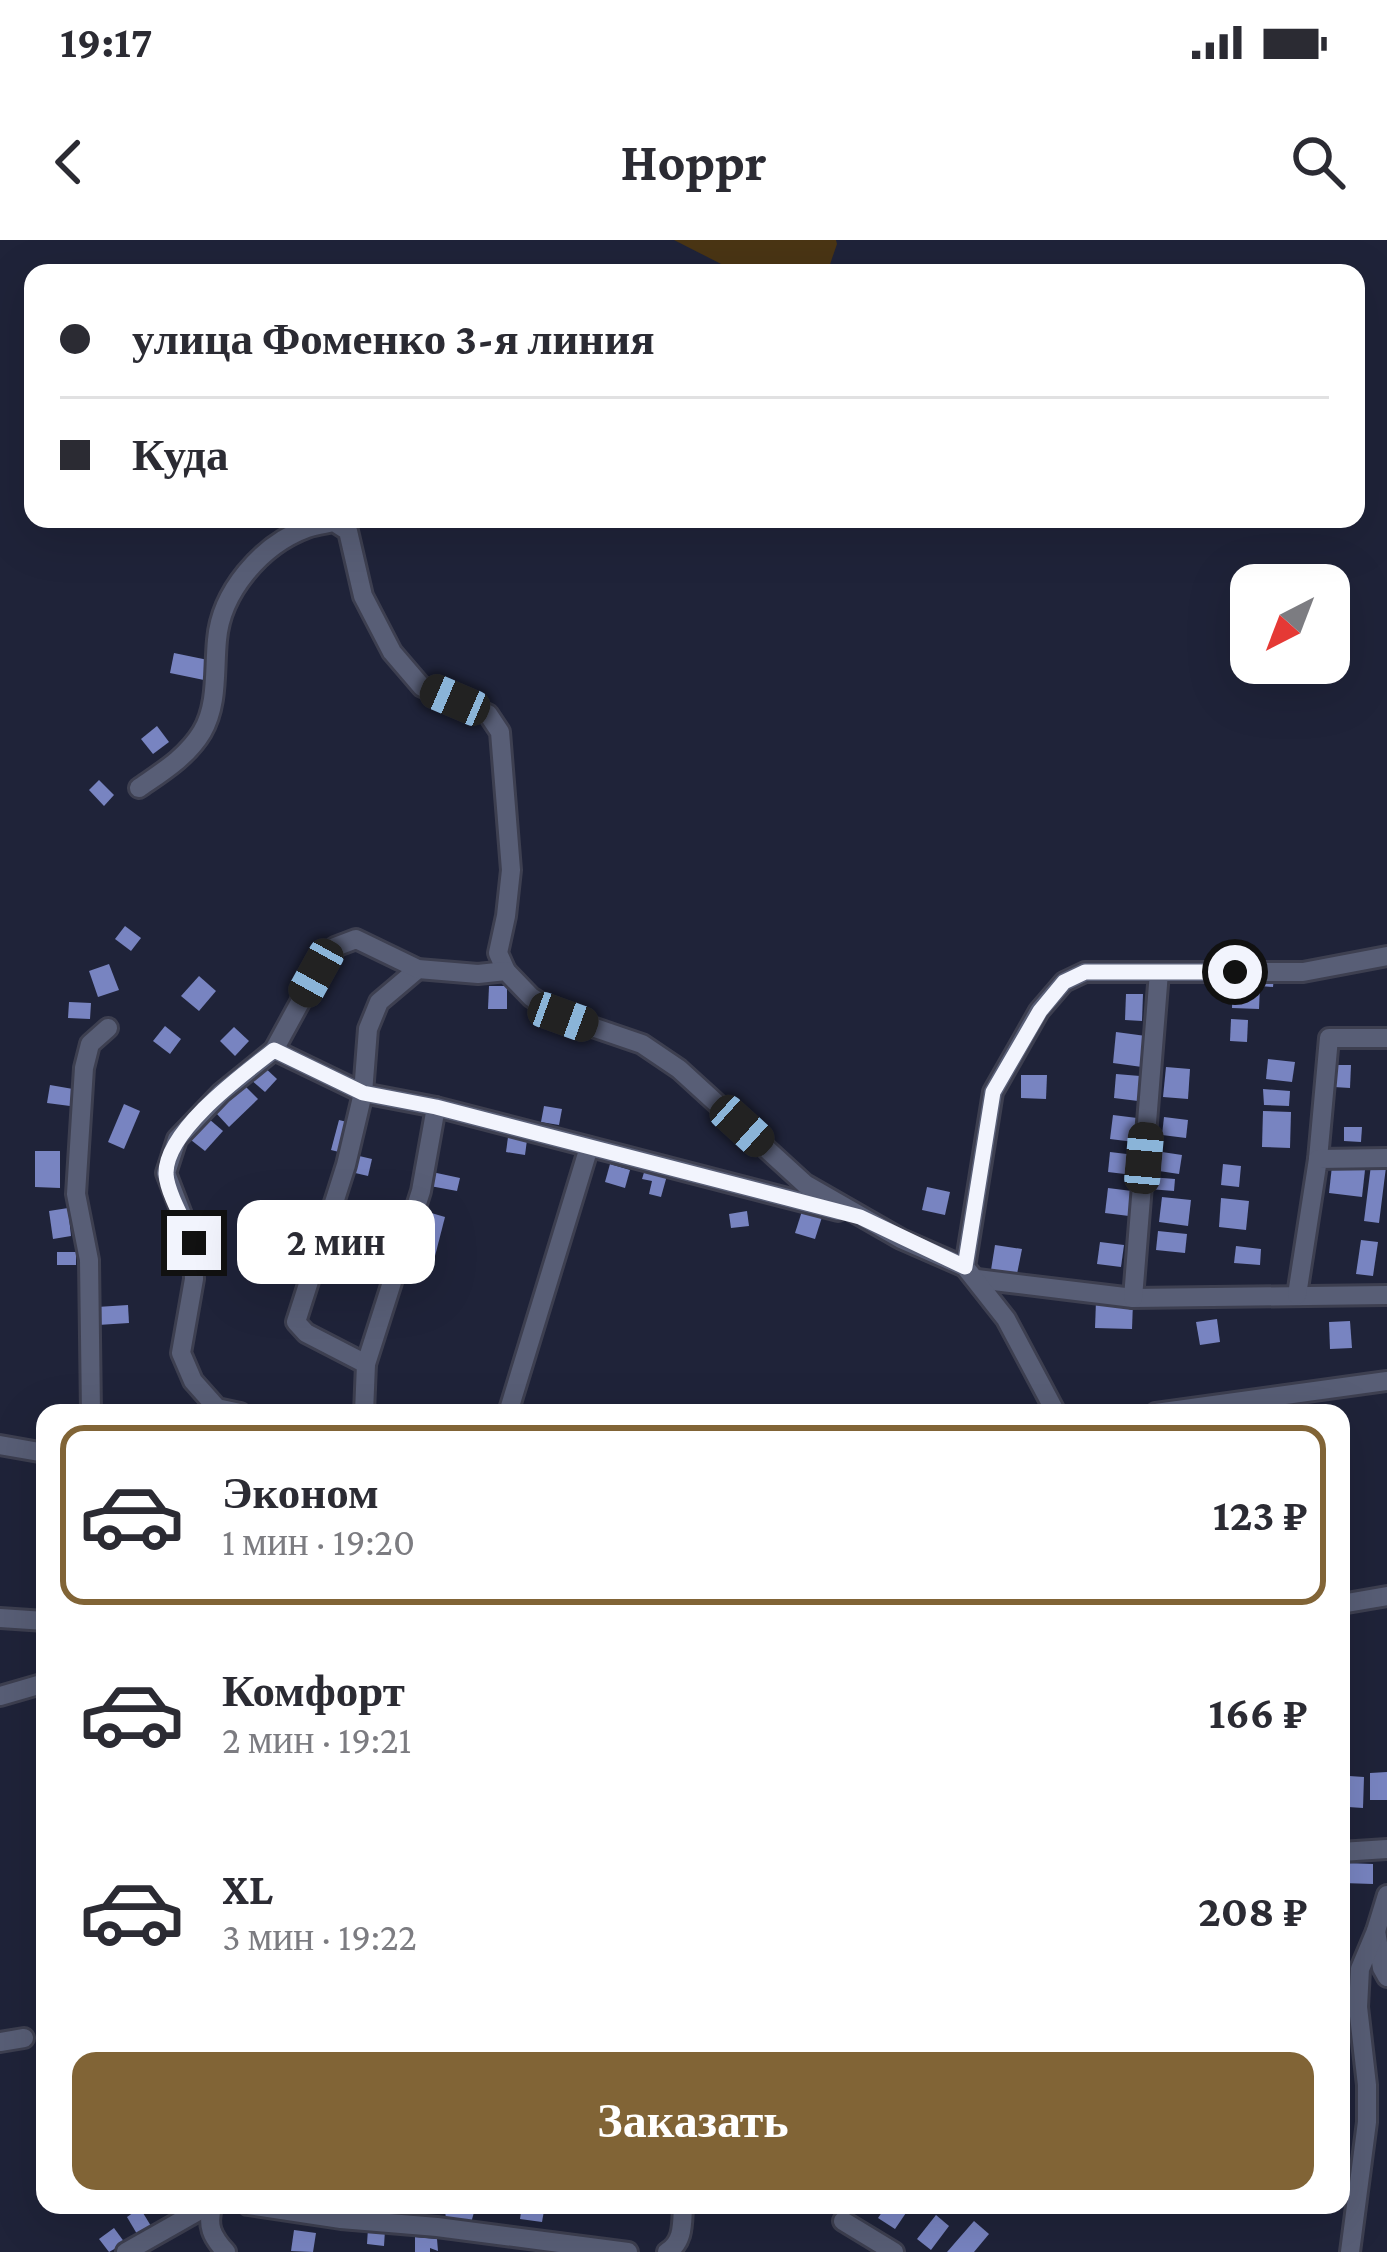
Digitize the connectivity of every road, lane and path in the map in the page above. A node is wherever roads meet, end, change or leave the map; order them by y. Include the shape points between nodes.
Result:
1 (309, 528) edge
2 (343, 528) edge
3 (140, 788) dead end
4 (1387, 956) edge
5 (418, 969) junction
6 (506, 971) junction
7 (1159, 972) junction
8 (108, 1028) dead end
9 (1387, 1038) edge
10 (274, 1050) junction
11 (363, 1093) junction
12 (436, 1107) junction
13 (590, 1148) junction
14 (1318, 1159) junction
15 (1387, 1159) edge
16 (860, 1217) junction
17 (971, 1273) junction
18 (1297, 1295) junction
19 (1387, 1295) edge
20 (1132, 1298) junction
21 (366, 1364) junction
22 (1387, 1381) edge
23 (91, 1404) edge
24 (213, 1404) edge
25 (364, 1404) edge
26 (511, 1404) edge
27 (1051, 1404) edge
28 (1221, 1404) edge
29 (0, 1445) edge
30 (36, 1451) edge
31 (1387, 1596) edge
32 (1350, 1602) edge
33 (0, 1618) edge
34 (36, 1620) edge
35 (36, 1686) edge
36 (0, 1696) edge
37 (1387, 1849) edge
38 (1350, 1851) edge
39 (1387, 1895) edge
40 (1376, 1931) junction
41 (1387, 1977) edge
42 (24, 2038) dead end
43 (0, 2042) edge
44 (194, 2214) edge
45 (210, 2214) edge
46 (308, 2214) edge
47 (682, 2214) edge
48 (843, 2221) dead end
49 (127, 2252) edge
50 (226, 2252) edge
51 (628, 2252) edge
52 (667, 2252) edge
53 (894, 2252) edge
54 (1350, 2252) edge

1 - 3 street via 268,551 226,602 203,730
2 - 6 street via 362,596 392,652 422,687 488,714 500,732 511,870 498,953
4 - 7 street via 1303,972
5 - 6 street
5 - 10 street via 356,940 335,947
5 - 11 street via 379,1002 368,1029
6 - 16 street via 563,1017 642,1044 679,1069 805,1184
7 - 17 street via 1085,972 1064,982 1040,1011 993,1092
7 - 20 street
8 - 23 street via 90,1044 84,1068 76,1194 89,1260
9 - 14 street via 1329,1038
10 - 11 street
10 - 24 street via 177,1139 166,1173 194,1243 181,1353
11 - 12 street
11 - 21 street via 296,1322
12 - 13 street
12 - 21 street via 422,1191
13 - 16 street
13 - 26 street
14 - 15 street
14 - 18 street
16 - 17 street
17 - 20 street
17 - 27 street
18 - 19 street
18 - 20 street
21 - 25 street
22 - 28 street
29 - 30 street
31 - 32 street
33 - 34 street
35 - 36 street
37 - 38 street
39 - 40 street
40 - 41 street
40 - 54 street via 1360,1969 1366,2122
42 - 43 street
44 - 49 street
45 - 50 street via 213,2238
46 - 51 street
47 - 52 street via 681,2238
48 - 53 street

